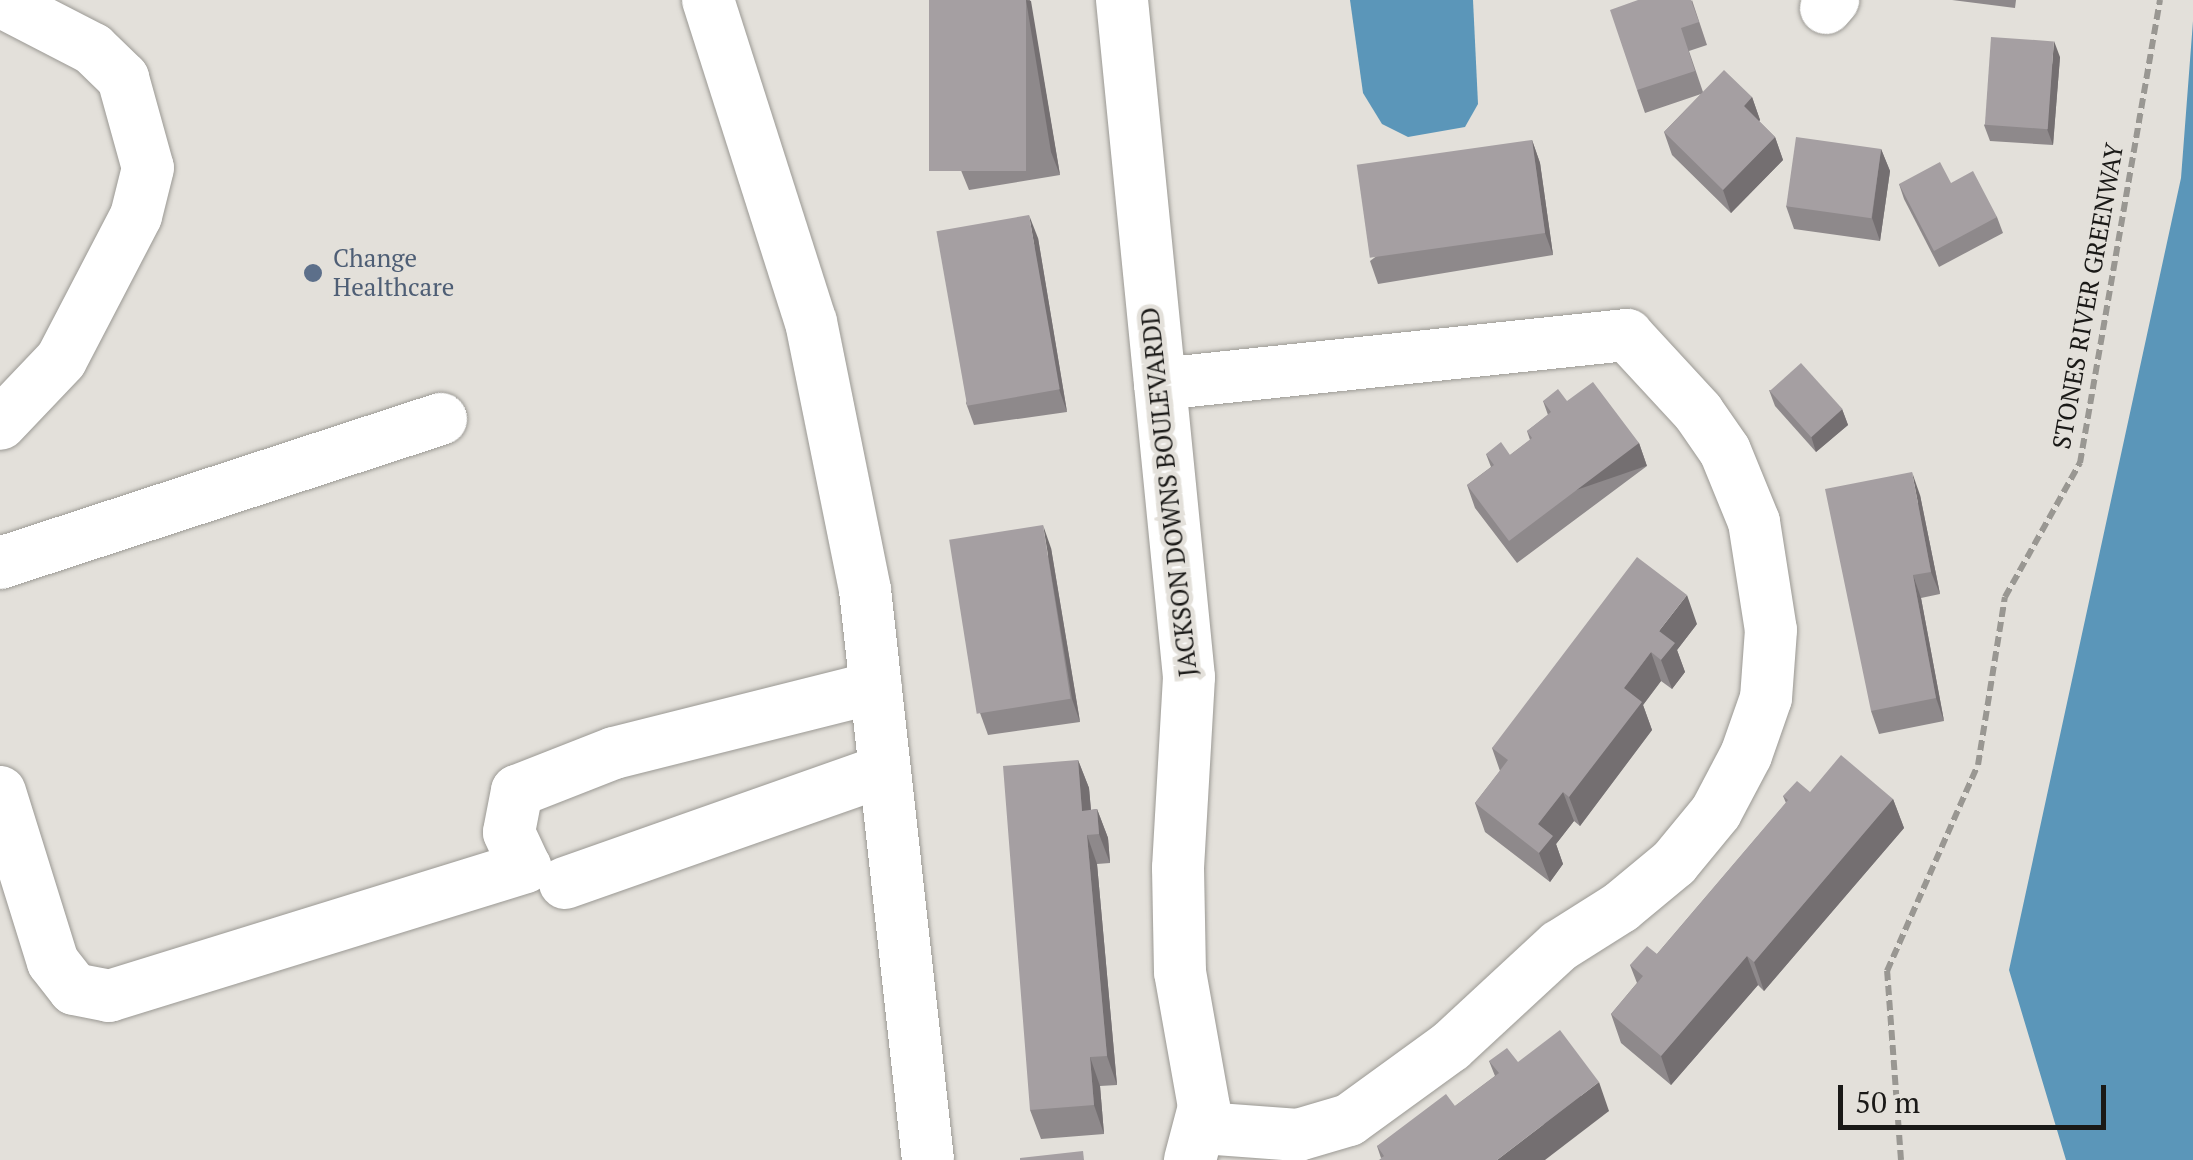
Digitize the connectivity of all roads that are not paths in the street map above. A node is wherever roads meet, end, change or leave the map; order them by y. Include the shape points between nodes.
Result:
1 (708, 0) edge
2 (1122, 0) edge
3 (0, 1) edge
4 (1160, 384) junction
5 (441, 419) dead end
6 (0, 424) edge
7 (0, 563) edge
8 (876, 687) junction
9 (885, 770) junction
10 (0, 792) edge
11 (565, 884) dead end
12 (1196, 1144) edge
13 (928, 1160) edge

1 - 8 street via 811,322 865,590
2 - 4 street, JACKSON DOWNS BOULEVARDD
3 - 6 street via 93,49 122,78 148,168 136,216 60,360
4 - 12 street, JACKSON DOWNS BOULEVARDD via 1189,677 1178,868 1180,972 1203,1078
4 - 12 street via 1627,335 1698,412 1724,452 1754,522 1770,630 1766,698 1746,755 1716,812 1674,863 1558,946 1450,1046 1349,1120 1298,1135
5 - 7 street
8 - 9 street
8 - 10 street via 614,753 517,791 508,832 525,867 109,996 74,990 53,962
9 - 11 street
9 - 13 street

